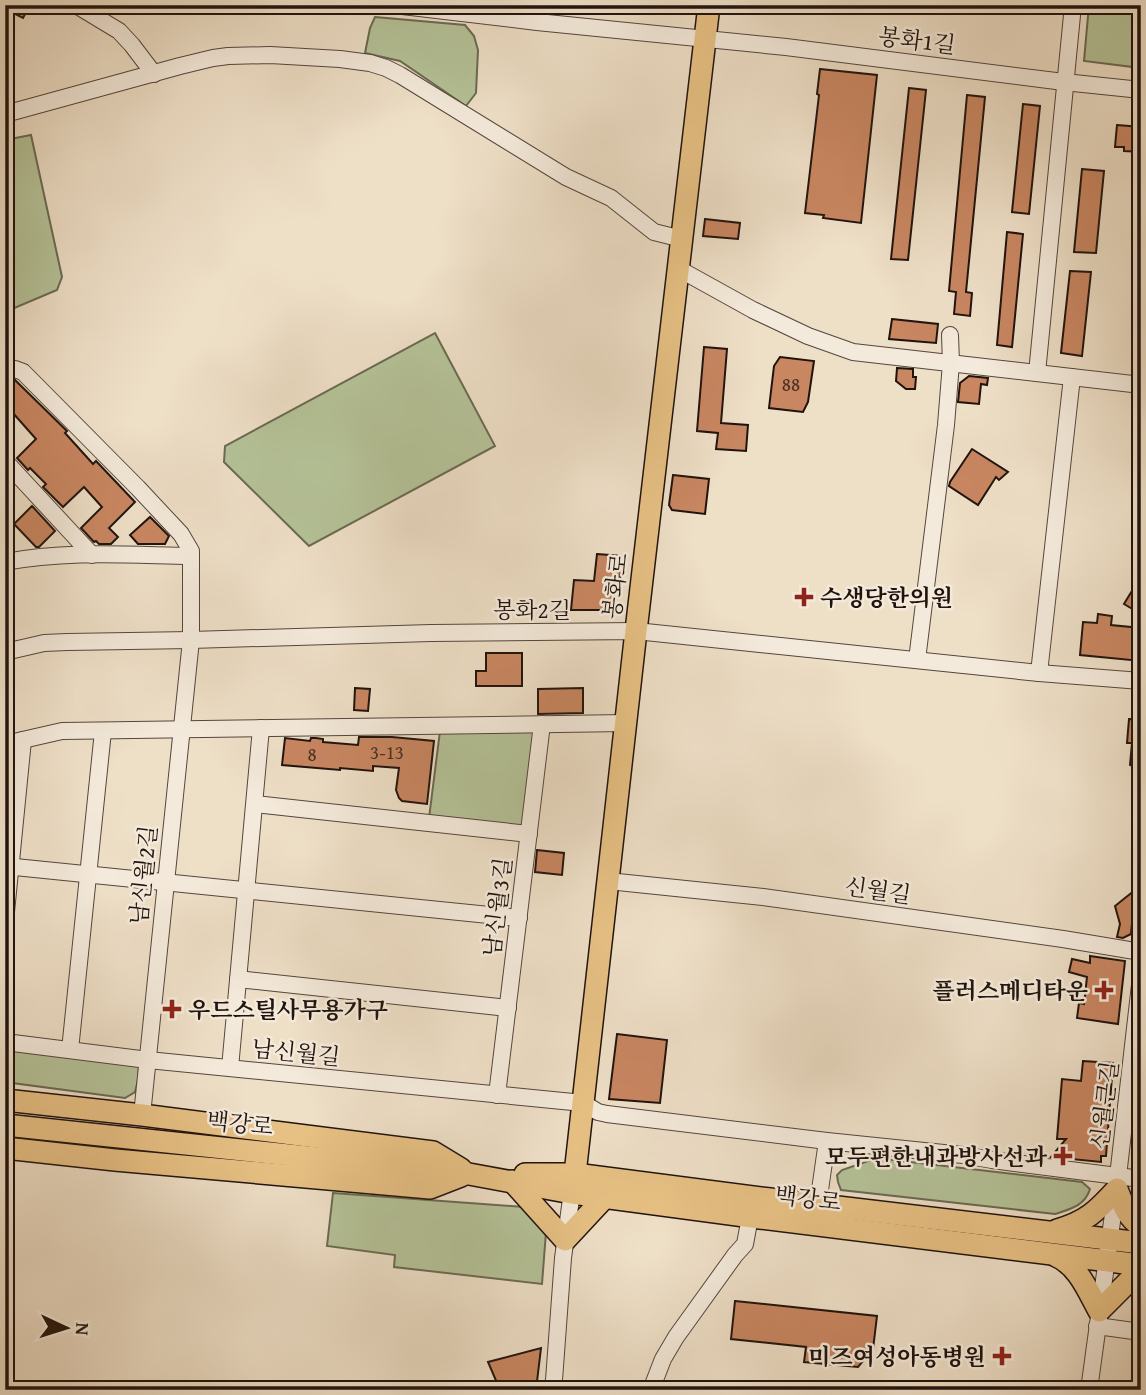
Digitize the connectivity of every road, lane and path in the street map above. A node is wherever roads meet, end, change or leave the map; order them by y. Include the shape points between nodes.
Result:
1 (76, 5) edge
2 (394, 5) edge
3 (709, 5) edge
4 (1073, 5) edge
5 (705, 38) junction
6 (154, 74) junction
7 (1064, 82) junction
8 (1141, 90) edge
9 (5, 114) edge
10 (682, 239) junction
11 (679, 269) junction
12 (950, 335) dead end
13 (951, 363) junction
14 (5, 373) edge
15 (1037, 373) junction
16 (1072, 377) junction
17 (1141, 385) edge
18 (5, 461) edge
19 (92, 555) junction
20 (191, 556) junction
21 (5, 562) edge
22 (636, 631) junction
23 (191, 640) junction
24 (5, 652) edge
25 (917, 660) junction
26 (1039, 673) junction
27 (1141, 681) edge
28 (626, 723) junction
29 (542, 724) junction
30 (261, 728) junction
31 (181, 729) junction
32 (103, 731) junction
33 (23, 740) junction
34 (5, 744) edge
35 (254, 804) junction
36 (529, 834) junction
37 (8, 867) edge
38 (88, 875) junction
39 (608, 881) junction
40 (165, 883) junction
41 (247, 890) junction
42 (519, 918) junction
43 (5, 922) edge
44 (1141, 952) edge
45 (1141, 976) edge
46 (239, 979) junction
47 (508, 1008) junction
48 (5, 1042) edge
49 (70, 1050) junction
50 (148, 1060) junction
51 (230, 1068) junction
52 (498, 1095) junction
53 (5, 1100) edge
54 (583, 1103) junction
55 (142, 1115) junction
56 (5, 1125) edge
57 (827, 1141) junction
58 (5, 1149) edge
59 (469, 1174) junction
60 (1141, 1179) edge
61 (512, 1181) junction
62 (1117, 1182) junction
63 (574, 1183) junction
64 (605, 1197) junction
65 (818, 1204) junction
66 (750, 1217) junction
67 (1141, 1226) edge
68 (1050, 1232) junction
69 (1109, 1239) junction
70 (565, 1240) junction
71 (1141, 1243) edge
72 (1051, 1254) junction
73 (1106, 1261) junction
74 (1141, 1265) edge
75 (1141, 1278) edge
76 (1098, 1319) junction
77 (1141, 1332) edge
78 (554, 1387) edge
79 (651, 1390) edge
80 (1089, 1390) edge

1 - 6 street via 119,32
2 - 5 street, 봉화1길
3 - 5 main road, 봉화로
4 - 7 street
5 - 7 street, 봉화1길
5 - 10 main road, 봉화로
6 - 9 street
6 - 10 street via 238,55 370,63 386,68 566,177 611,198 654,232
7 - 8 street, 봉화1길
7 - 15 street
10 - 11 main road, 봉화로
11 - 13 street via 775,321 852,352
11 - 22 main road, 봉화로
12 - 13 street
13 - 15 street
13 - 25 street
14 - 20 street via 23,372 181,534
15 - 16 street
16 - 17 street
16 - 26 street
18 - 19 street
19 - 20 street
19 - 21 street
20 - 23 street, 남신월2길
22 - 23 street, 봉화2길
22 - 25 street, 봉화2길
22 - 28 main road, 봉화로
23 - 24 street, 봉화2길 via 44,643
23 - 31 street, 남신월2길
25 - 26 street, 봉화2길
26 - 27 street, 봉화2길
28 - 29 street
28 - 39 main road, 봉화로
29 - 30 street
29 - 36 street, 남신월3길
30 - 31 street
30 - 35 street
31 - 32 street
31 - 40 street, 남신월2길
32 - 33 street via 62,731
32 - 38 street
33 - 34 street
33 - 37 street
35 - 36 street
35 - 41 street
36 - 42 street, 남신월3길
37 - 38 street
37 - 43 street
38 - 40 street
38 - 49 street
39 - 44 street, 신월길 via 763,897
39 - 54 main road, 봉화로
40 - 41 street
40 - 50 street, 남신월2길
41 - 42 street
41 - 46 street
42 - 47 street, 남신월3길
45 - 62 street, 신월큰길
46 - 47 street
46 - 51 street
47 - 52 street, 남신월3길
48 - 49 street, 남신월길
49 - 50 street, 남신월길
50 - 51 street, 남신월길
50 - 55 street, 남신월2길
51 - 52 street, 남신월길
52 - 54 street, 남신월길
53 - 55 main road
54 - 57 street, 남신월길 via 607,1114
54 - 63 main road, 봉화로
55 - 59 main road via 433,1152
56 - 59 main road, 백강로
57 - 62 street, 남신월길 via 951,1154
57 - 65 street
58 - 59 main road via 430,1188
59 - 61 main road, 백강로
59 - 63 main road, 백강로
60 - 62 street, 남신월길
61 - 63 main road, 백강로
61 - 70 main road
62 - 67 main road via 1124,1207
62 - 68 main road via 1097,1210 1072,1226
62 - 69 street, 신월큰길
63 - 64 main road, 백강로
63 - 65 main road, 백강로
63 - 70 street
64 - 66 main road, 백강로
64 - 70 main road
65 - 68 main road, 백강로
66 - 72 main road, 백강로
66 - 79 street via 745,1244 676,1337
68 - 69 main road, 백강로
69 - 71 main road, 백강로
69 - 73 street, 신월큰길
70 - 78 street
72 - 73 main road, 백강로
72 - 76 main road via 1069,1264 1083,1282
73 - 74 main road, 백강로
73 - 76 street, 신월큰길
75 - 76 main road via 1130,1280
76 - 77 street
76 - 80 street, 신월큰길

